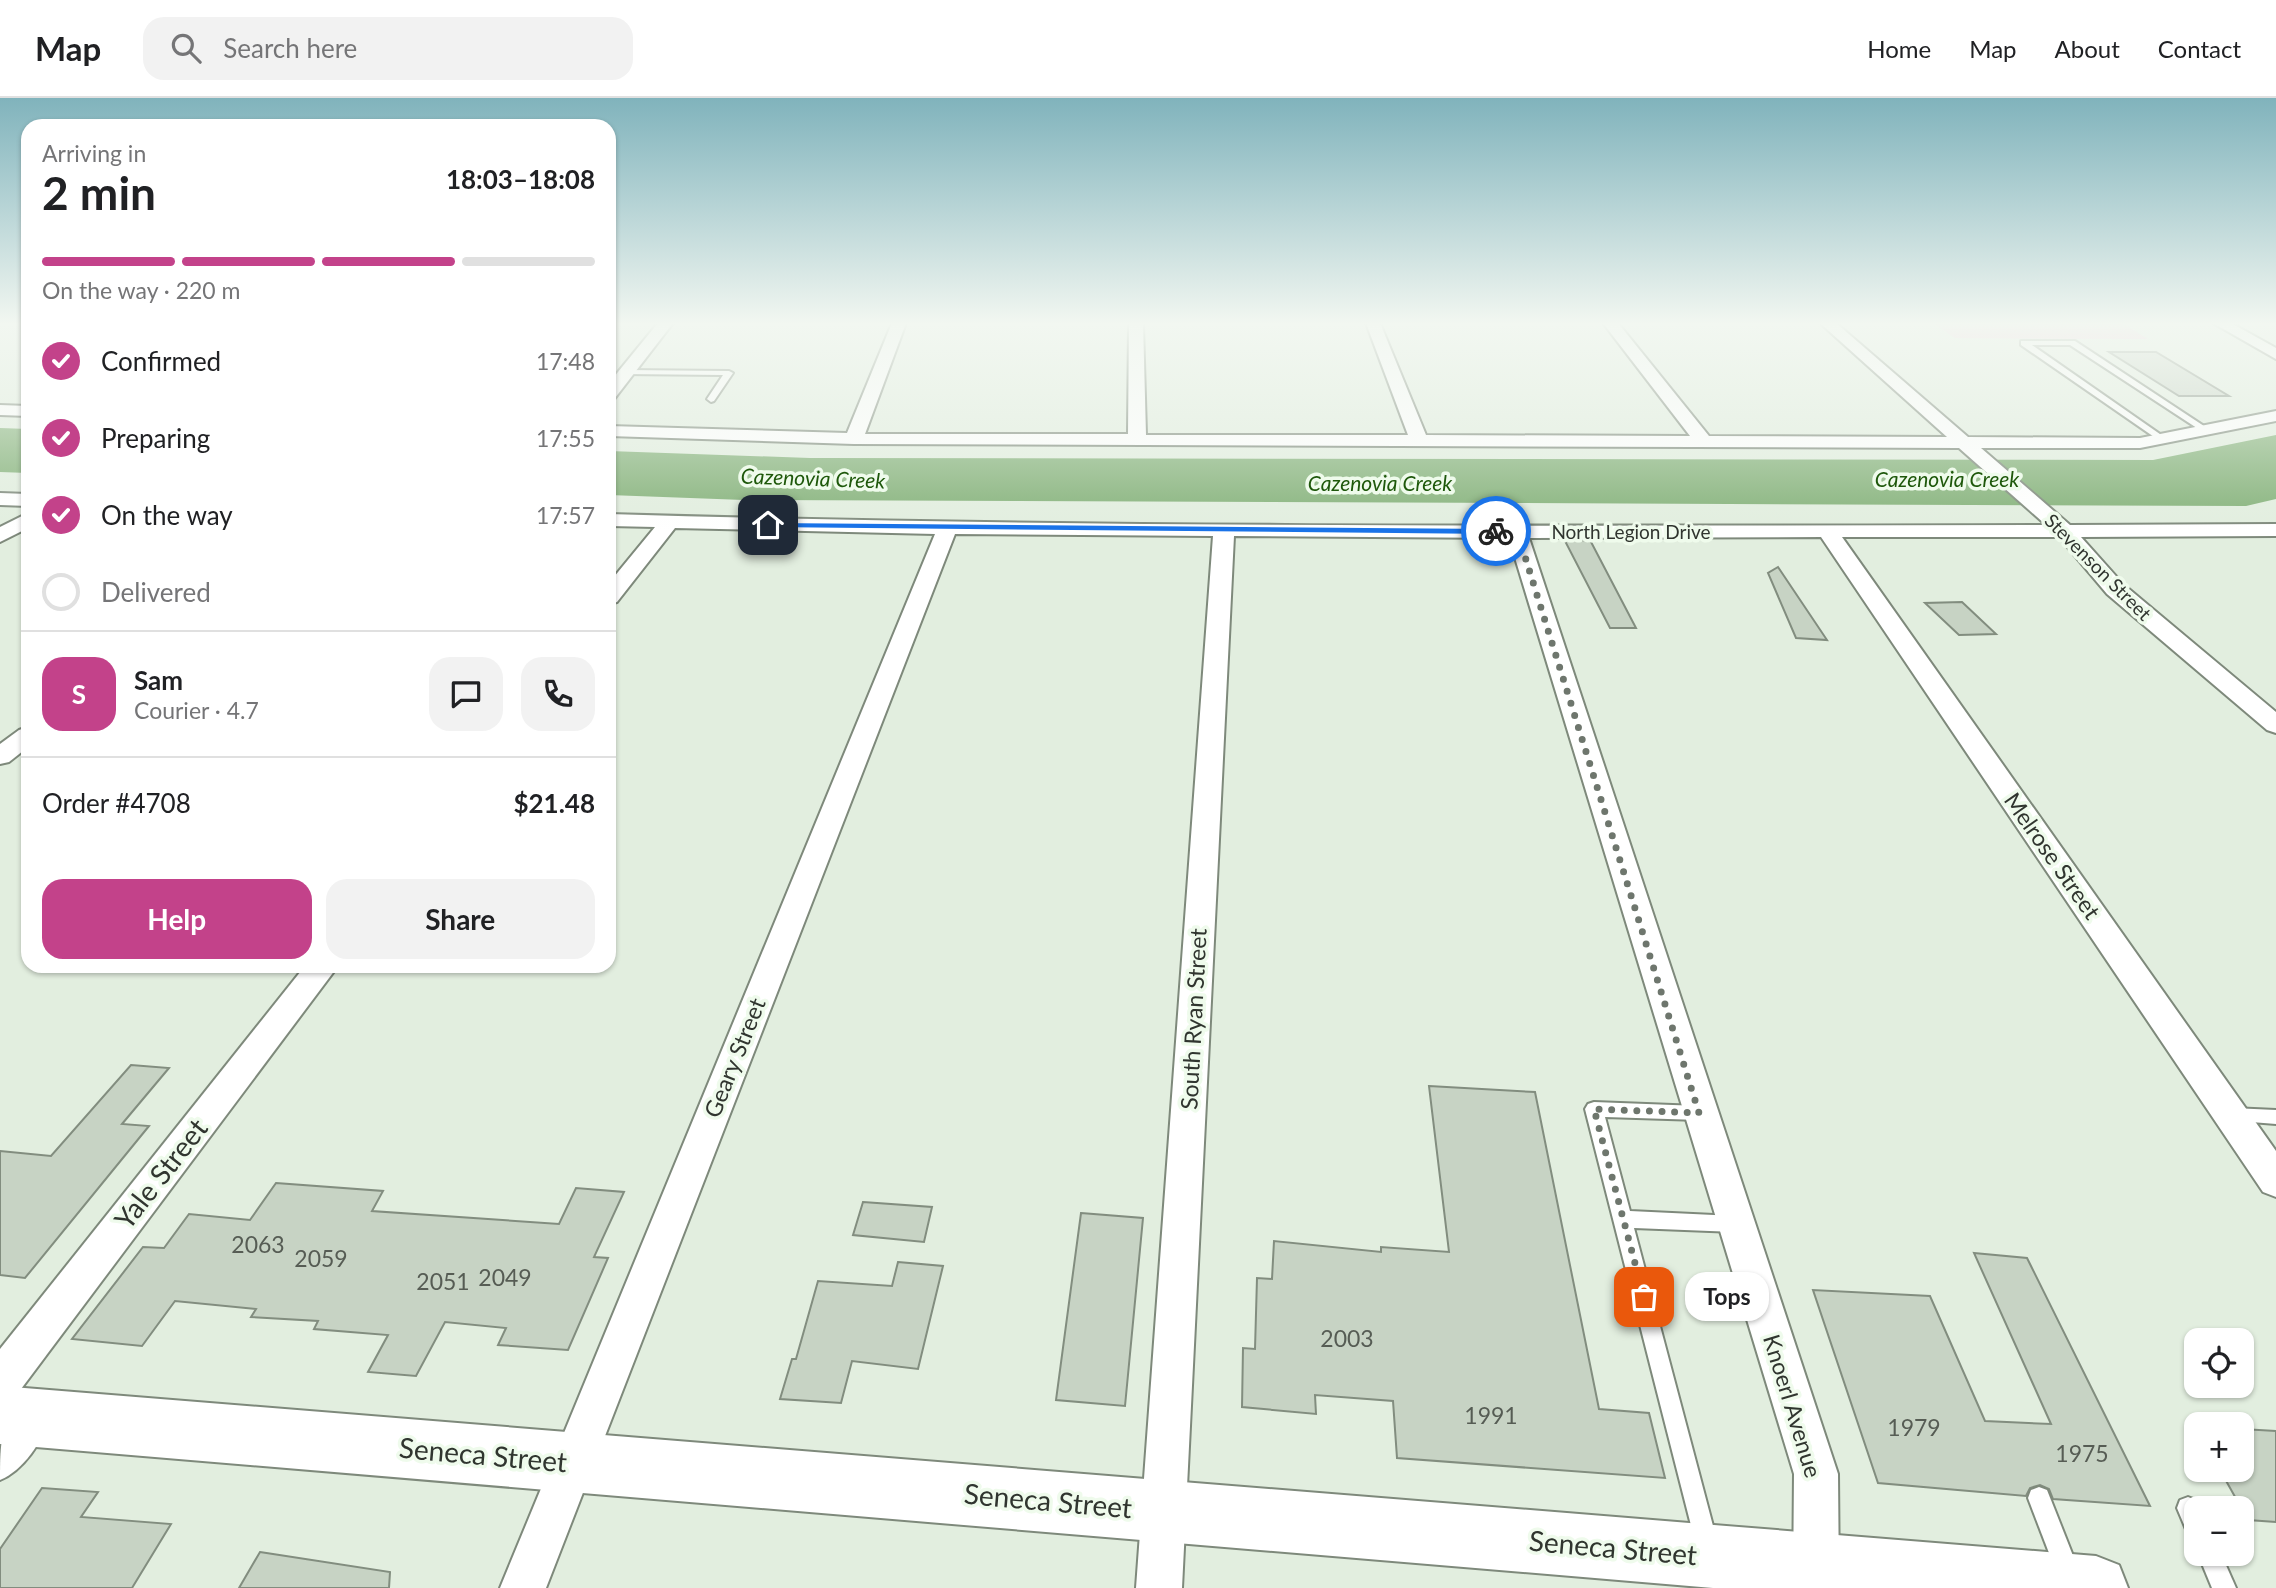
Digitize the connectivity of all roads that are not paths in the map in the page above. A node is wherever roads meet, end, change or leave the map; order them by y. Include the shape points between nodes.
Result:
1 (715, 393) edge
2 (872, 393) edge
3 (1137, 393) edge
4 (1400, 393) edge
5 (1664, 393) edge
6 (1907, 393) edge
7 (2096, 393) edge
8 (2148, 393) edge
9 (711, 399) dead end
10 (0, 410) edge
11 (21, 411) edge
12 (2276, 416) edge
13 (616, 430) edge
14 (2206, 430) junction
15 (854, 439) junction
16 (2163, 439) junction
17 (1137, 440) junction
18 (1419, 440) junction
19 (1703, 442) junction
20 (1968, 446) junction
21 (0, 499) edge
22 (21, 499) edge
23 (616, 520) edge
24 (21, 523) edge
25 (669, 523) junction
26 (2058, 526) junction
27 (947, 528) junction
28 (1224, 529) junction
29 (2276, 530) edge
30 (1517, 531) junction
31 (1828, 532) junction
32 (0, 536) edge
33 (616, 588) edge
34 (2276, 725) edge
35 (21, 740) edge
36 (0, 756) edge
37 (317, 973) edge
38 (1699, 1113) junction
39 (2230, 1115) junction
40 (2276, 1118) edge
41 (2276, 1181) edge
42 (1624, 1219) junction
43 (1735, 1224) junction
44 (7, 1418) edge
45 (573, 1462) junction
46 (2039, 1498) dead end
47 (1164, 1510) junction
48 (1710, 1556) junction
49 (2214, 1566) edge
50 (1816, 1576) edge
51 (2084, 1587) edge
52 (523, 1588) edge
53 (1159, 1588) edge
54 (2224, 1588) edge

1 - 9 lane
2 - 15 street
3 - 17 street
4 - 18 street
5 - 19 street
6 - 20 street, Stevenson Street
7 - 16 lane
8 - 14 lane
10 - 11 street
12 - 14 street
13 - 15 street
14 - 16 street
15 - 17 street
16 - 20 street
17 - 18 street
18 - 19 street
19 - 20 street
20 - 26 street, Stevenson Street
21 - 22 street
23 - 25 street, North Legion Drive
24 - 32 street
25 - 27 street, North Legion Drive
25 - 33 street
26 - 29 street, North Legion Drive
26 - 31 street, North Legion Drive
26 - 34 street, Stevenson Street via 2115,589
27 - 28 street, North Legion Drive
27 - 45 street, Geary Street
28 - 30 street, North Legion Drive
28 - 47 street, South Ryan Street
30 - 31 street, North Legion Drive
30 - 38 street, Knoerl Avenue
31 - 39 street, Melrose Street
35 - 36 street
37 - 44 street, Yale Street
38 - 42 lane via 1594,1109
38 - 43 street, Knoerl Avenue
39 - 40 lane
39 - 41 street, Melrose Street
42 - 43 lane
42 - 48 lane
43 - 50 street, Knoerl Avenue via 1816,1474
44 - 45 main road, Seneca Street
45 - 47 main road, Seneca Street
45 - 52 street, Geary Street
46 - 51 lane
47 - 48 main road, Seneca Street
47 - 53 street, South Ryan Street
48 - 50 main road, Seneca Street
49 - 54 lane
50 - 51 main road, Seneca Street

